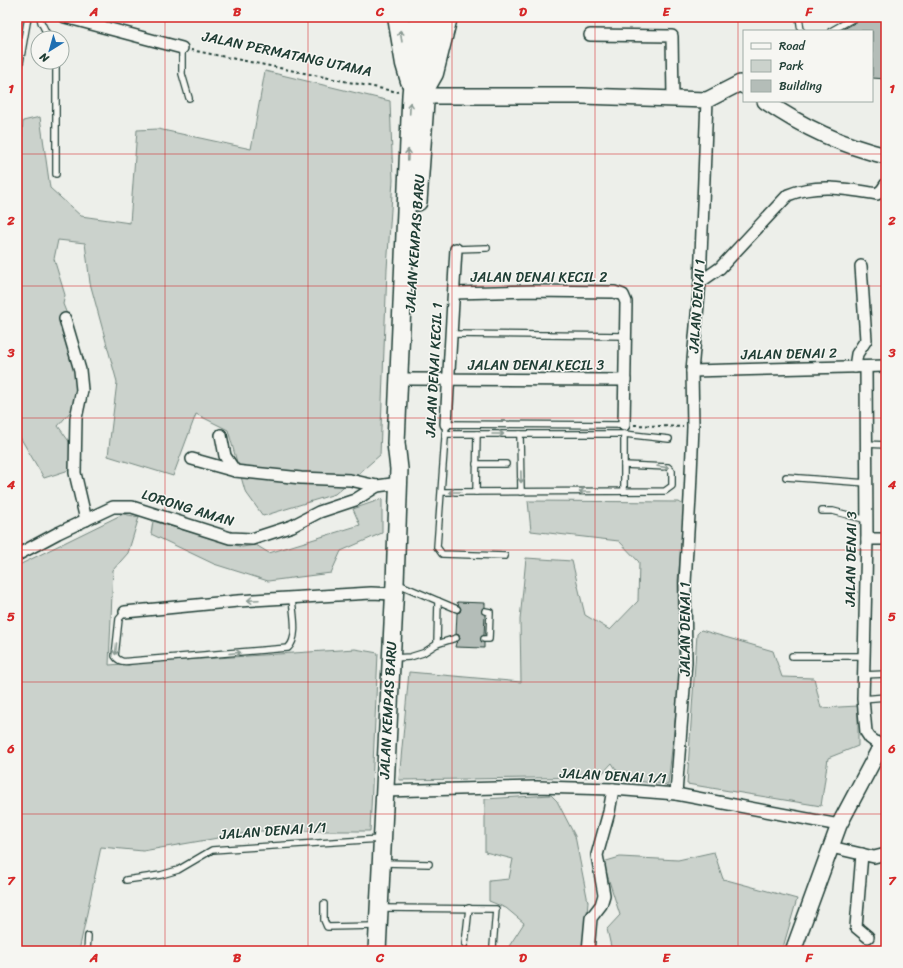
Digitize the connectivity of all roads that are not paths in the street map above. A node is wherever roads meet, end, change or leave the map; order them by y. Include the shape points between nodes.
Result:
1 (28, 17) edge
2 (40, 17) edge
3 (65, 17) edge
4 (398, 17) edge
5 (418, 17) edge
6 (431, 17) edge
7 (447, 17) edge
8 (799, 17) edge
9 (856, 17) edge
10 (45, 30) edge
11 (801, 30) edge
12 (832, 30) edge
13 (590, 35) dead end
14 (182, 48) joint
15 (56, 70) edge
16 (17, 80) edge
17 (743, 83) edge
18 (418, 90) junction
19 (189, 98) dead end
20 (673, 98) junction
21 (707, 100) junction
22 (768, 102) edge
23 (886, 156) edge
24 (56, 174) dead end
25 (886, 184) edge
26 (456, 248) joint
27 (487, 248) dead end
28 (861, 266) dead end
29 (700, 282) junction
30 (454, 292) junction
31 (65, 319) dead end
32 (451, 334) junction
33 (625, 336) junction
34 (886, 366) edge
35 (861, 367) junction
36 (692, 371) junction
37 (407, 379) junction
38 (448, 380) junction
39 (625, 380) junction
40 (446, 429) junction
41 (624, 429) junction
42 (477, 434) junction
43 (520, 434) junction
44 (221, 436) dead end
45 (669, 439) dead end
46 (866, 444) junction
47 (886, 445) edge
48 (192, 459) dead end
49 (476, 464) junction
50 (506, 464) dead end
51 (624, 465) junction
52 (235, 471) junction
53 (399, 476) junction
54 (786, 477) dead end
55 (868, 483) junction
56 (377, 486) junction
57 (624, 491) junction
58 (442, 492) junction
59 (476, 492) junction
60 (521, 492) junction
61 (822, 511) dead end
62 (86, 520) junction
63 (867, 520) junction
64 (867, 539) junction
65 (886, 539) edge
66 (17, 555) edge
67 (505, 556) dead end
68 (394, 588) junction
69 (292, 598) junction
70 (438, 601) junction
71 (457, 610) dead end
72 (485, 611) dead end
73 (125, 612) joint
74 (456, 638) dead end
75 (484, 639) dead end
76 (437, 644) junction
77 (792, 656) dead end
78 (863, 656) junction
79 (391, 658) junction
80 (886, 674) edge
81 (863, 675) junction
82 (886, 697) edge
83 (864, 699) junction
84 (883, 745) edge
85 (613, 788) junction
86 (384, 791) junction
87 (676, 794) junction
88 (839, 825) junction
89 (381, 840) junction
90 (831, 847) junction
91 (862, 854) junction
92 (886, 854) edge
93 (381, 863) junction
94 (429, 864) dead end
95 (126, 880) dead end
96 (324, 904) dead end
97 (379, 908) junction
98 (469, 908) junction
99 (378, 926) junction
100 (88, 936) dead end
101 (868, 937) dead end
102 (465, 944) dead end
103 (493, 948) dead end
104 (87, 951) edge
105 (377, 951) edge
106 (588, 951) edge
107 (793, 951) edge

1 - 16 lane
2 - 10 lane
3 - 14 street, JALAN PERMATANG UTAMA
18 -> 4 highway via 406,64
5 - 18 main road, JALAN KEMPAS BARU
6 - 18 main road, JALAN KEMPAS BARU
7 - 18 highway via 433,73
8 - 11 lane
9 - 12 lane
13 - 20 street via 672,36
14 - 19 lane via 182,74
15 - 24 lane
17 - 21 street
18 - 20 street
18 - 37 main road, JALAN KEMPAS BARU
53 -> 18 main road, JALAN KEMPAS BARU via 396,443
20 - 21 street
21 - 29 street, JALAN DENAI 1
22 - 23 street via 823,134
25 - 29 street via 877,194 820,188 800,190 788,195 720,268
26 - 27 lane
26 - 30 street, JALAN DENAI KECIL 1
28 - 35 street, JALAN DENAI 3 via 866,340 857,354
29 - 36 street, JALAN DENAI 1
30 - 32 street, JALAN DENAI KECIL 1
30 - 33 street, JALAN DENAI KECIL 2 via 614,292 623,295 626,302
31 - 62 street via 80,370 82,390 76,418 75,473
32 - 33 lane
32 - 38 street, JALAN DENAI KECIL 1
33 - 39 street
34 - 35 street, JALAN DENAI 2
35 - 36 street, JALAN DENAI 2
35 - 46 street, JALAN DENAI 3
36 - 87 street, JALAN DENAI 1 via 685,582 686,662
37 - 38 street, JALAN DENAI KECIL 3
37 - 53 main road, JALAN KEMPAS BARU via 404,444
38 - 39 street, JALAN DENAI KECIL 3
38 - 40 street, JALAN DENAI KECIL 1
39 - 41 street
40 - 41 lane
40 - 42 lane
40 - 58 lane, JALAN DENAI KECIL 1
41 - 43 lane
41 - 45 lane
41 - 51 lane
42 -> 43 lane
42 - 49 lane
43 -> 60 lane
44 - 52 street via 225,456
46 - 47 lane
46 - 55 street, JALAN DENAI 3
48 - 52 street
49 - 50 lane
49 - 59 lane
51 - 57 lane
51 -> 57 lane via 665,466 670,468 673,474 672,486 668,490
52 - 56 street via 350,480
53 - 56 street, LORONG AMAN
53 - 68 main road, JALAN KEMPAS BARU
54 - 55 lane
55 - 63 street, JALAN DENAI 3
56 - 62 street, LORONG AMAN via 355,500 319,512 292,526 252,539 230,538 129,506 110,508
57 -> 60 lane
59 -> 58 lane
58 - 67 lane, JALAN DENAI KECIL 1 via 438,551 442,554
59 - 60 lane
61 - 63 lane
62 - 66 street, LORONG AMAN
63 - 64 street, JALAN DENAI 3
64 - 65 street
64 - 78 street, JALAN DENAI 3
68 - 69 street via 371,593
68 - 70 lane
68 - 79 main road, JALAN KEMPAS BARU
69 -> 73 street
73 -> 69 lane via 119,619 115,656 123,662 288,648 293,642 294,635
70 - 71 lane
70 - 76 lane
72 - 75 lane via 490,612 489,640
74 - 76 lane
76 - 79 lane via 410,658
77 - 78 lane
78 - 81 street, JALAN DENAI 3
79 - 86 main road, JALAN KEMPAS BARU
80 - 81 lane
81 - 83 street, JALAN DENAI 3
82 - 83 lane
83 - 84 street, JALAN DENAI 3 via 866,732 870,738
84 - 88 street
85 - 86 street, JALAN DENAI 1/1 via 536,787
85 - 87 street, JALAN DENAI 1/1
85 - 106 street via 597,855 604,895 601,905 591,918
86 - 89 main road, JALAN KEMPAS BARU
87 - 88 street, JALAN DENAI 1/1
88 - 90 street
89 - 93 main road, JALAN KEMPAS BARU
89 - 95 lane, JALAN DENAI 1/1 via 212,850 178,870
90 - 91 street
90 - 107 street
91 - 92 street via 874,857
91 - 101 street via 856,927
93 - 94 lane
93 - 97 main road, JALAN KEMPAS BARU
96 - 99 lane via 324,920 327,927
97 - 98 lane
97 - 99 main road, JALAN KEMPAS BARU
98 - 102 lane
98 - 103 lane via 496,909
99 - 105 main road, JALAN KEMPAS BARU
100 - 104 lane

